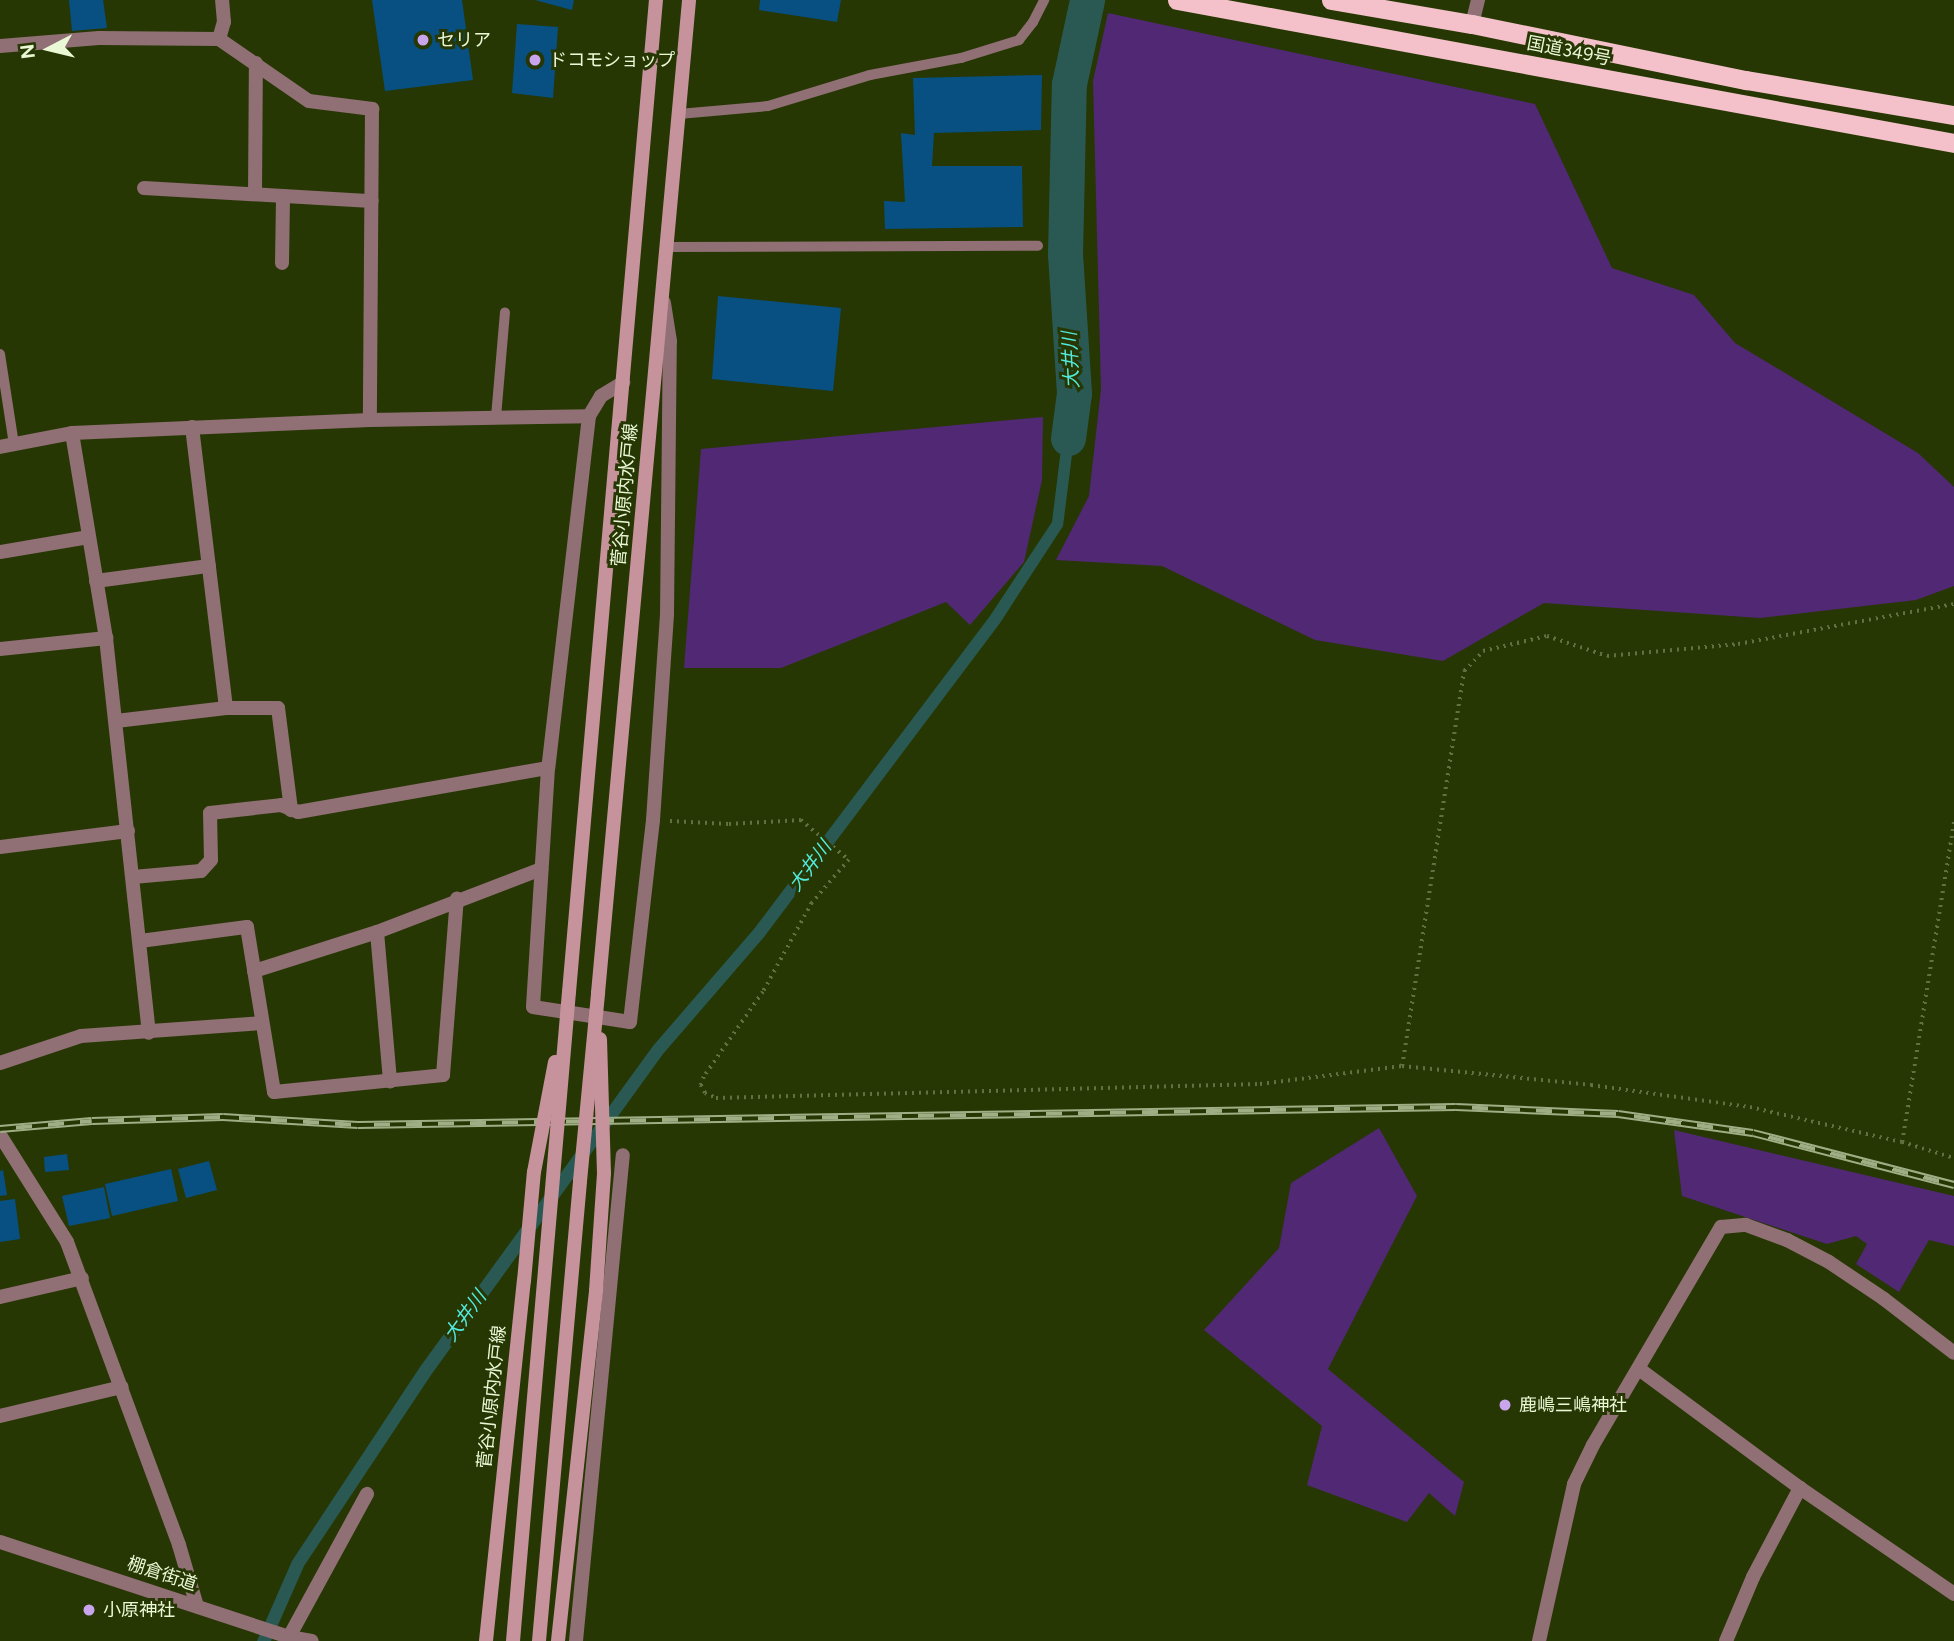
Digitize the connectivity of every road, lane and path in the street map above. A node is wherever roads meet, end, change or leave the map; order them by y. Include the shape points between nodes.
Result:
1 (222, 0) edge
2 (656, 0) edge
3 (690, 0) edge
4 (1044, 0) edge
5 (1177, 0) edge
6 (1331, 0) edge
7 (1478, 0) edge
8 (1472, 24) junction
9 (219, 39) junction
10 (0, 46) edge
11 (256, 63) junction
12 (679, 114) junction
13 (1954, 115) edge
14 (1954, 143) edge
15 (144, 188) dead end
16 (255, 193) junction
17 (283, 196) junction
18 (372, 201) junction
19 (1038, 246) dead end
20 (667, 247) junction
21 (282, 263) dead end
22 (662, 290) junction
23 (505, 312) dead end
24 (0, 354) edge
25 (622, 383) junction
26 (589, 416) junction
27 (496, 417) junction
28 (370, 420) junction
29 (192, 428) junction
30 (72, 433) junction
31 (7, 446) edge
32 (89, 537) junction
33 (0, 552) edge
34 (209, 566) junction
35 (96, 581) junction
36 (1954, 604) edge
37 (106, 638) junction
38 (0, 649) edge
39 (226, 708) junction
40 (116, 721) junction
41 (548, 768) junction
42 (291, 810) junction
43 (653, 820) junction
44 (1954, 822) edge
45 (128, 831) junction
46 (0, 847) edge
47 (541, 869) junction
48 (133, 877) junction
49 (457, 899) junction
50 (377, 932) junction
51 (140, 941) junction
52 (254, 971) junction
53 (569, 992) junction
54 (598, 993) junction
55 (262, 1023) junction
56 (149, 1033) junction
57 (0, 1063) edge
58 (1402, 1066) junction
59 (390, 1081) junction
60 (0, 1135) edge
61 (1902, 1142) junction
62 (623, 1155) dead end
63 (1954, 1158) edge
64 (15, 1160) junction
65 (0, 1163) edge
66 (82, 1278) junction
67 (0, 1297) edge
68 (1954, 1353) edge
69 (1639, 1369) junction
70 (122, 1387) junction
71 (0, 1416) edge
72 (1800, 1489) junction
73 (368, 1494) dead end
74 (0, 1542) edge
75 (1954, 1594) edge
76 (197, 1606) junction
77 (286, 1635) junction
78 (312, 1641) edge
79 (486, 1641) edge
80 (513, 1641) edge
81 (539, 1641) edge
82 (558, 1641) edge
83 (576, 1641) edge
84 (1539, 1641) edge
85 (1726, 1641) edge

1 - 9 street via 224,22
2 - 25 main road, 菅谷小原内水戸線
3 - 12 main road, 菅谷小原内水戸線
4 - 12 lane via 1018,40 961,58 870,75 768,106
5 - 14 highway, 国道349号
6 - 8 highway, 国道349号
7 - 8 street
8 - 13 highway, 国道349号 via 1746,80
9 - 10 street via 99,37
9 - 11 street
11 - 16 street
11 - 18 street via 309,101 372,109
12 - 20 main road, 菅谷小原内水戸線
15 - 16 street
16 - 17 street
17 - 18 street
17 - 21 street
18 - 28 street
19 - 20 lane
20 - 22 main road, 菅谷小原内水戸線
22 - 43 street via 670,341 667,614
22 - 54 main road, 菅谷小原内水戸線
23 - 27 lane
24 - 31 lane
25 - 26 street via 601,396
25 - 53 main road, 菅谷小原内水戸線
26 - 27 street
26 - 41 street
27 - 28 street
28 - 29 street
29 - 30 street
29 - 34 street
30 - 31 street
30 - 32 street
32 - 33 street
32 - 35 street
34 - 35 street
34 - 39 street
35 - 37 street
36 - 58 path via 1738,644 1607,656 1547,636 1483,650 1464,671
37 - 38 street
37 - 40 street
39 - 40 street
39 - 42 street via 278,708
40 - 45 street
41 - 42 street via 298,813
41 - 47 street
42 - 48 street via 281,805 210,813 211,860 201,871
43 - 47 street via 630,1022 533,1007
43 - 58 path via 729,824 801,820 849,859 812,903 763,992 704,1077 705,1093 716,1098 1260,1084
44 - 61 path
45 - 46 street
45 - 48 street
47 - 49 street
48 - 51 street
49 - 50 street
49 - 59 street via 443,1075
50 - 52 street
50 - 59 street
51 - 52 street via 247,927
51 - 56 street
52 - 55 street
53 - 79 main road, 菅谷小原内水戸線, bridge via 534,1172
53 - 80 main road, 菅谷小原内水戸線, bridge
54 - 81 main road, 菅谷小原内水戸線, bridge
54 - 82 main road, 菅谷小原内水戸線, bridge via 604,1173 596,1291
55 - 56 street
55 - 59 street via 274,1092
56 - 57 street via 81,1036
58 - 61 path via 1750,1107
60 - 64 street
61 - 63 path
62 - 83 street
64 - 65 street
64 - 66 street via 67,1242
66 - 67 street
66 - 70 street
68 - 69 street via 1829,1262 1746,1225 1721,1227
69 - 72 street
69 - 84 street via 1592,1445 1574,1484
70 - 71 street
70 - 76 street
72 - 75 street
72 - 85 street via 1753,1577
73 - 77 street
74 - 76 street, 棚倉街道
76 - 77 street, 棚倉街道
77 - 78 street, 棚倉街道

